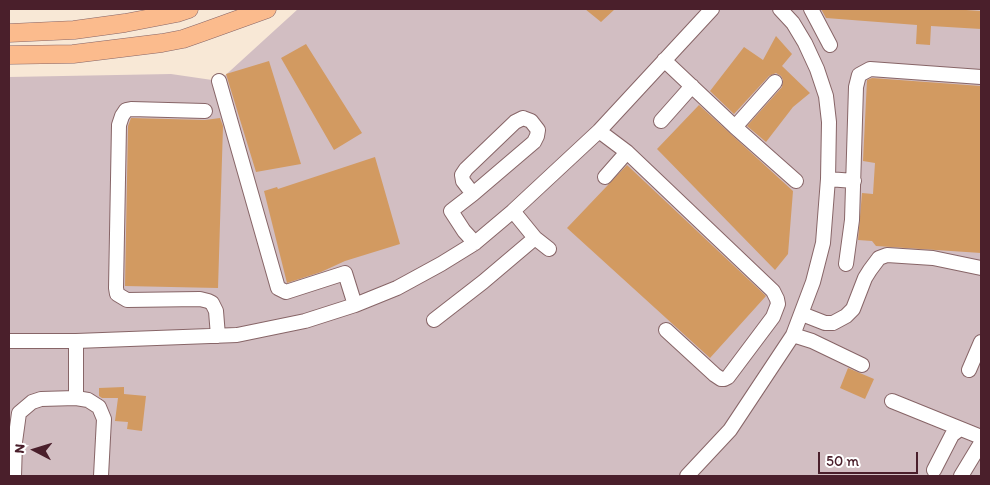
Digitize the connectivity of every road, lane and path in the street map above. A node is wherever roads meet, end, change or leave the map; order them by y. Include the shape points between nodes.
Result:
1 (189, 9) edge
2 (267, 9) edge
3 (712, 9) edge
4 (780, 9) edge
5 (811, 9) edge
6 (9, 33) edge
7 (830, 45) dead end
8 (9, 55) edge
9 (664, 60) junction
10 (981, 77) edge
11 (219, 81) dead end
12 (776, 82) dead end
13 (692, 86) junction
14 (206, 111) dead end
15 (661, 121) dead end
16 (735, 127) junction
17 (599, 130) junction
18 (627, 152) junction
19 (605, 177) dead end
20 (828, 179) junction
21 (796, 181) dead end
22 (854, 181) junction
23 (473, 194) junction
24 (513, 211) junction
25 (535, 238) junction
26 (475, 243) junction
27 (549, 249) dead end
28 (846, 264) dead end
29 (981, 268) edge
30 (355, 305) junction
31 (802, 314) junction
32 (434, 320) dead end
33 (666, 330) dead end
34 (793, 335) junction
35 (218, 336) junction
36 (9, 341) edge
37 (76, 341) junction
38 (981, 342) edge
39 (862, 365) dead end
40 (969, 370) dead end
41 (76, 398) junction
42 (892, 401) dead end
43 (960, 429) junction
44 (981, 437) edge
45 (981, 443) edge
46 (934, 470) dead end
47 (14, 476) edge
48 (101, 476) edge
49 (687, 476) edge
50 (961, 476) edge

1 - 6 main road via 74,30
2 - 8 main road via 183,39 162,43 73,54
3 - 9 street
4 - 20 street via 805,43 826,96
5 - 7 street
9 - 13 street
9 - 17 street
10 - 22 street via 870,69 859,75
11 - 30 street via 278,288 286,292 345,273
12 - 16 street
13 - 15 street
13 - 16 street
14 - 35 street via 131,109 122,116 119,125 116,288 117,294 127,300 208,301 216,311
16 - 21 street
17 - 18 street
17 - 24 street
18 - 19 street
18 - 33 street via 777,299 773,317 724,379 714,375
20 - 22 street
20 - 31 street via 823,243
22 - 28 street
23 - 23 street via 534,142 538,130 531,121 518,120 466,169 463,181
23 - 26 street via 450,210
24 - 25 street
24 - 26 street
25 - 27 street
25 - 32 street
26 - 30 street via 397,288
29 - 31 street via 933,258 887,255 879,258 870,270 853,308 846,316 825,323
30 - 35 street via 305,321
31 - 34 street
34 - 39 street
34 - 49 street via 730,430
35 - 37 street
36 - 37 street
37 - 41 street
38 - 40 street
41 - 47 street via 41,399 19,413
41 - 48 street via 88,400 103,413
42 - 43 street
43 - 44 street
43 - 46 street via 952,435
45 - 50 street

